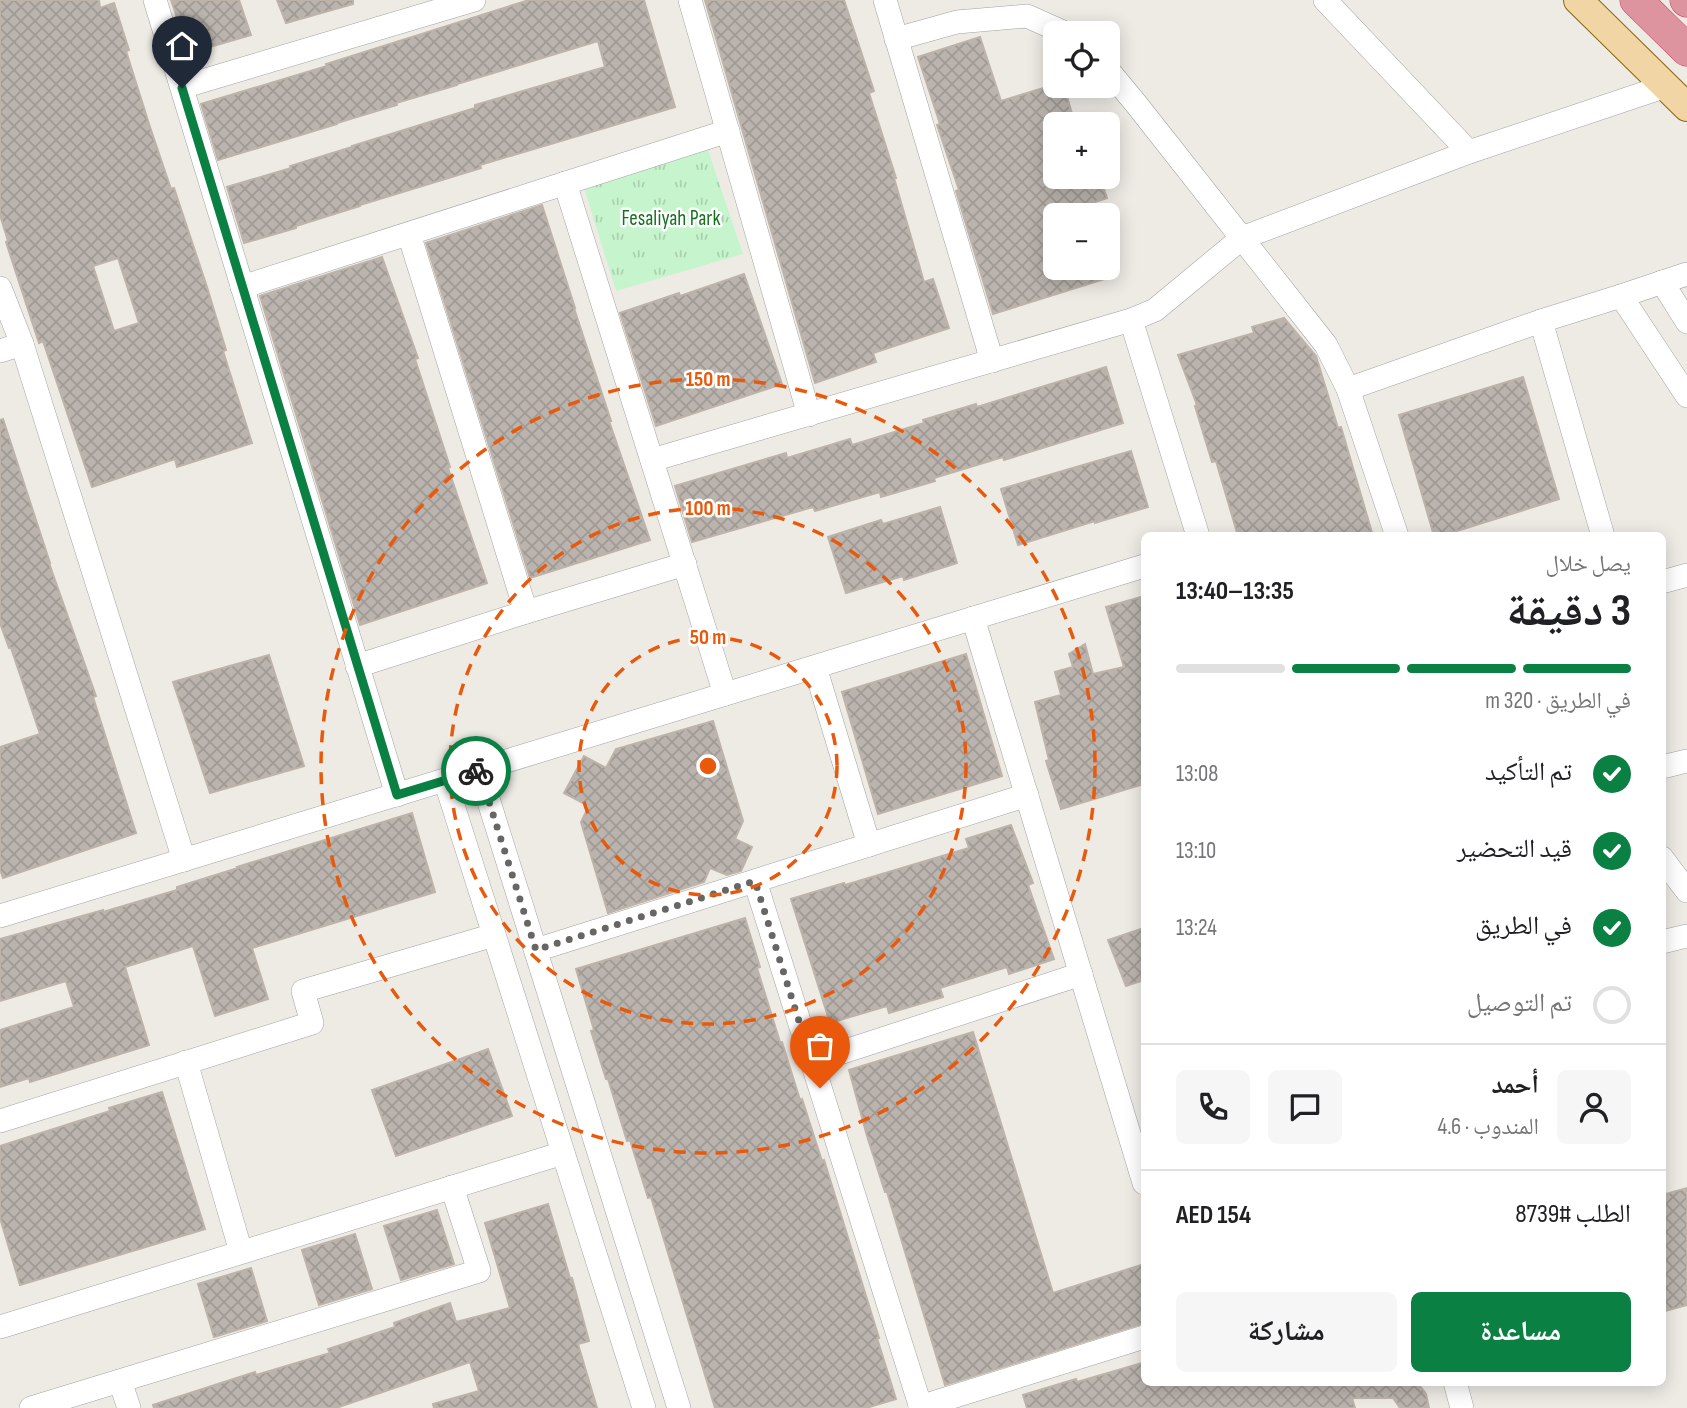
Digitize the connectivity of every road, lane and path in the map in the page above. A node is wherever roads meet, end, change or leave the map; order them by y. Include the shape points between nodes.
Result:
1 (155, 0) edge
2 (474, 0) edge
3 (690, 0) edge
4 (885, 0) edge
5 (1325, 0) edge
6 (1578, 0) edge
7 (1636, 0) edge
8 (1043, 23) edge
9 (896, 39) junction
10 (1687, 50) edge
11 (1120, 85) edge
12 (1666, 86) junction
13 (182, 88) junction
14 (1687, 107) edge
15 (728, 131) junction
16 (1469, 152) junction
17 (565, 183) junction
18 (409, 234) junction
19 (1242, 238) junction
20 (1687, 274) edge
21 (1662, 282) junction
22 (242, 287) junction
23 (0, 288) edge
24 (1621, 296) junction
25 (1131, 320) junction
26 (1541, 321) junction
27 (1687, 322) edge
28 (22, 344) junction
29 (0, 351) edge
30 (992, 361) junction
31 (1348, 389) junction
32 (1687, 396) edge
33 (809, 415) junction
34 (652, 460) junction
35 (1197, 532) edge
36 (1396, 532) edge
37 (1602, 532) edge
38 (684, 564) junction
39 (1141, 567) edge
40 (1687, 575) edge
41 (1666, 581) edge
42 (526, 612) junction
43 (973, 618) junction
44 (357, 666) junction
45 (815, 667) junction
46 (725, 694) junction
47 (1687, 761) edge
48 (1666, 766) edge
49 (479, 770) junction
50 (445, 780) junction
51 (397, 795) junction
52 (1027, 795) junction
53 (869, 845) junction
54 (184, 860) junction
55 (1666, 863) edge
56 (755, 881) junction
57 (1687, 891) edge
58 (0, 916) edge
59 (494, 935) junction
60 (1687, 936) edge
61 (1666, 942) edge
62 (536, 950) junction
63 (1081, 974) junction
64 (186, 1062) junction
65 (812, 1062) junction
66 (0, 1121) edge
67 (563, 1153) junction
68 (1141, 1173) edge
69 (452, 1187) junction
70 (241, 1252) junction
71 (0, 1327) edge
72 (1141, 1338) edge
73 (120, 1381) junction
74 (1456, 1386) edge
75 (921, 1407) edge
76 (31, 1408) edge
77 (130, 1408) edge
78 (644, 1408) edge
79 (679, 1408) edge
80 (1462, 1408) edge

1 - 13 street
2 - 13 street
3 - 15 street
4 - 9 street
5 - 16 street
6 - 12 main road
7 - 10 highway
8 - 9 street via 1027,16 957,22
9 - 30 street
11 - 19 street
12 - 14 main road
12 - 16 street
13 - 22 street
15 - 17 street
15 - 33 street
16 - 19 street
17 - 18 street
17 - 34 street
18 - 22 street
18 - 42 street
19 - 25 street via 1155,310
19 - 31 street via 1326,345
20 - 21 street
21 - 24 street
21 - 27 street
22 - 44 street
23 - 28 street
24 - 26 street
24 - 32 street
25 - 30 street
25 - 35 street
26 - 31 street
26 - 37 street
28 - 29 street
28 - 54 street
30 - 33 street
31 - 36 street
33 - 34 street
34 - 38 street
38 - 42 street
38 - 46 street
39 - 43 street
40 - 41 street
42 - 44 street
43 - 45 street
43 - 52 street
44 - 51 street
45 - 46 street
45 - 53 street
46 - 49 street
47 - 48 street
49 - 50 street
49 - 62 street
50 - 51 street
50 - 59 street
51 - 54 street
52 - 53 street
52 - 63 street
53 - 56 street
54 - 58 street
55 - 57 street
56 - 62 street
56 - 65 street
59 - 64 street via 303,991 312,1023
59 - 67 street
60 - 61 street
62 - 79 street
63 - 65 street
63 - 68 street
64 - 66 street
64 - 70 street
65 - 75 street
67 - 69 street
67 - 78 street
69 - 70 street
69 - 73 street via 479,1271
70 - 71 street
72 - 75 street
73 - 76 street
73 - 77 street
74 - 80 street

